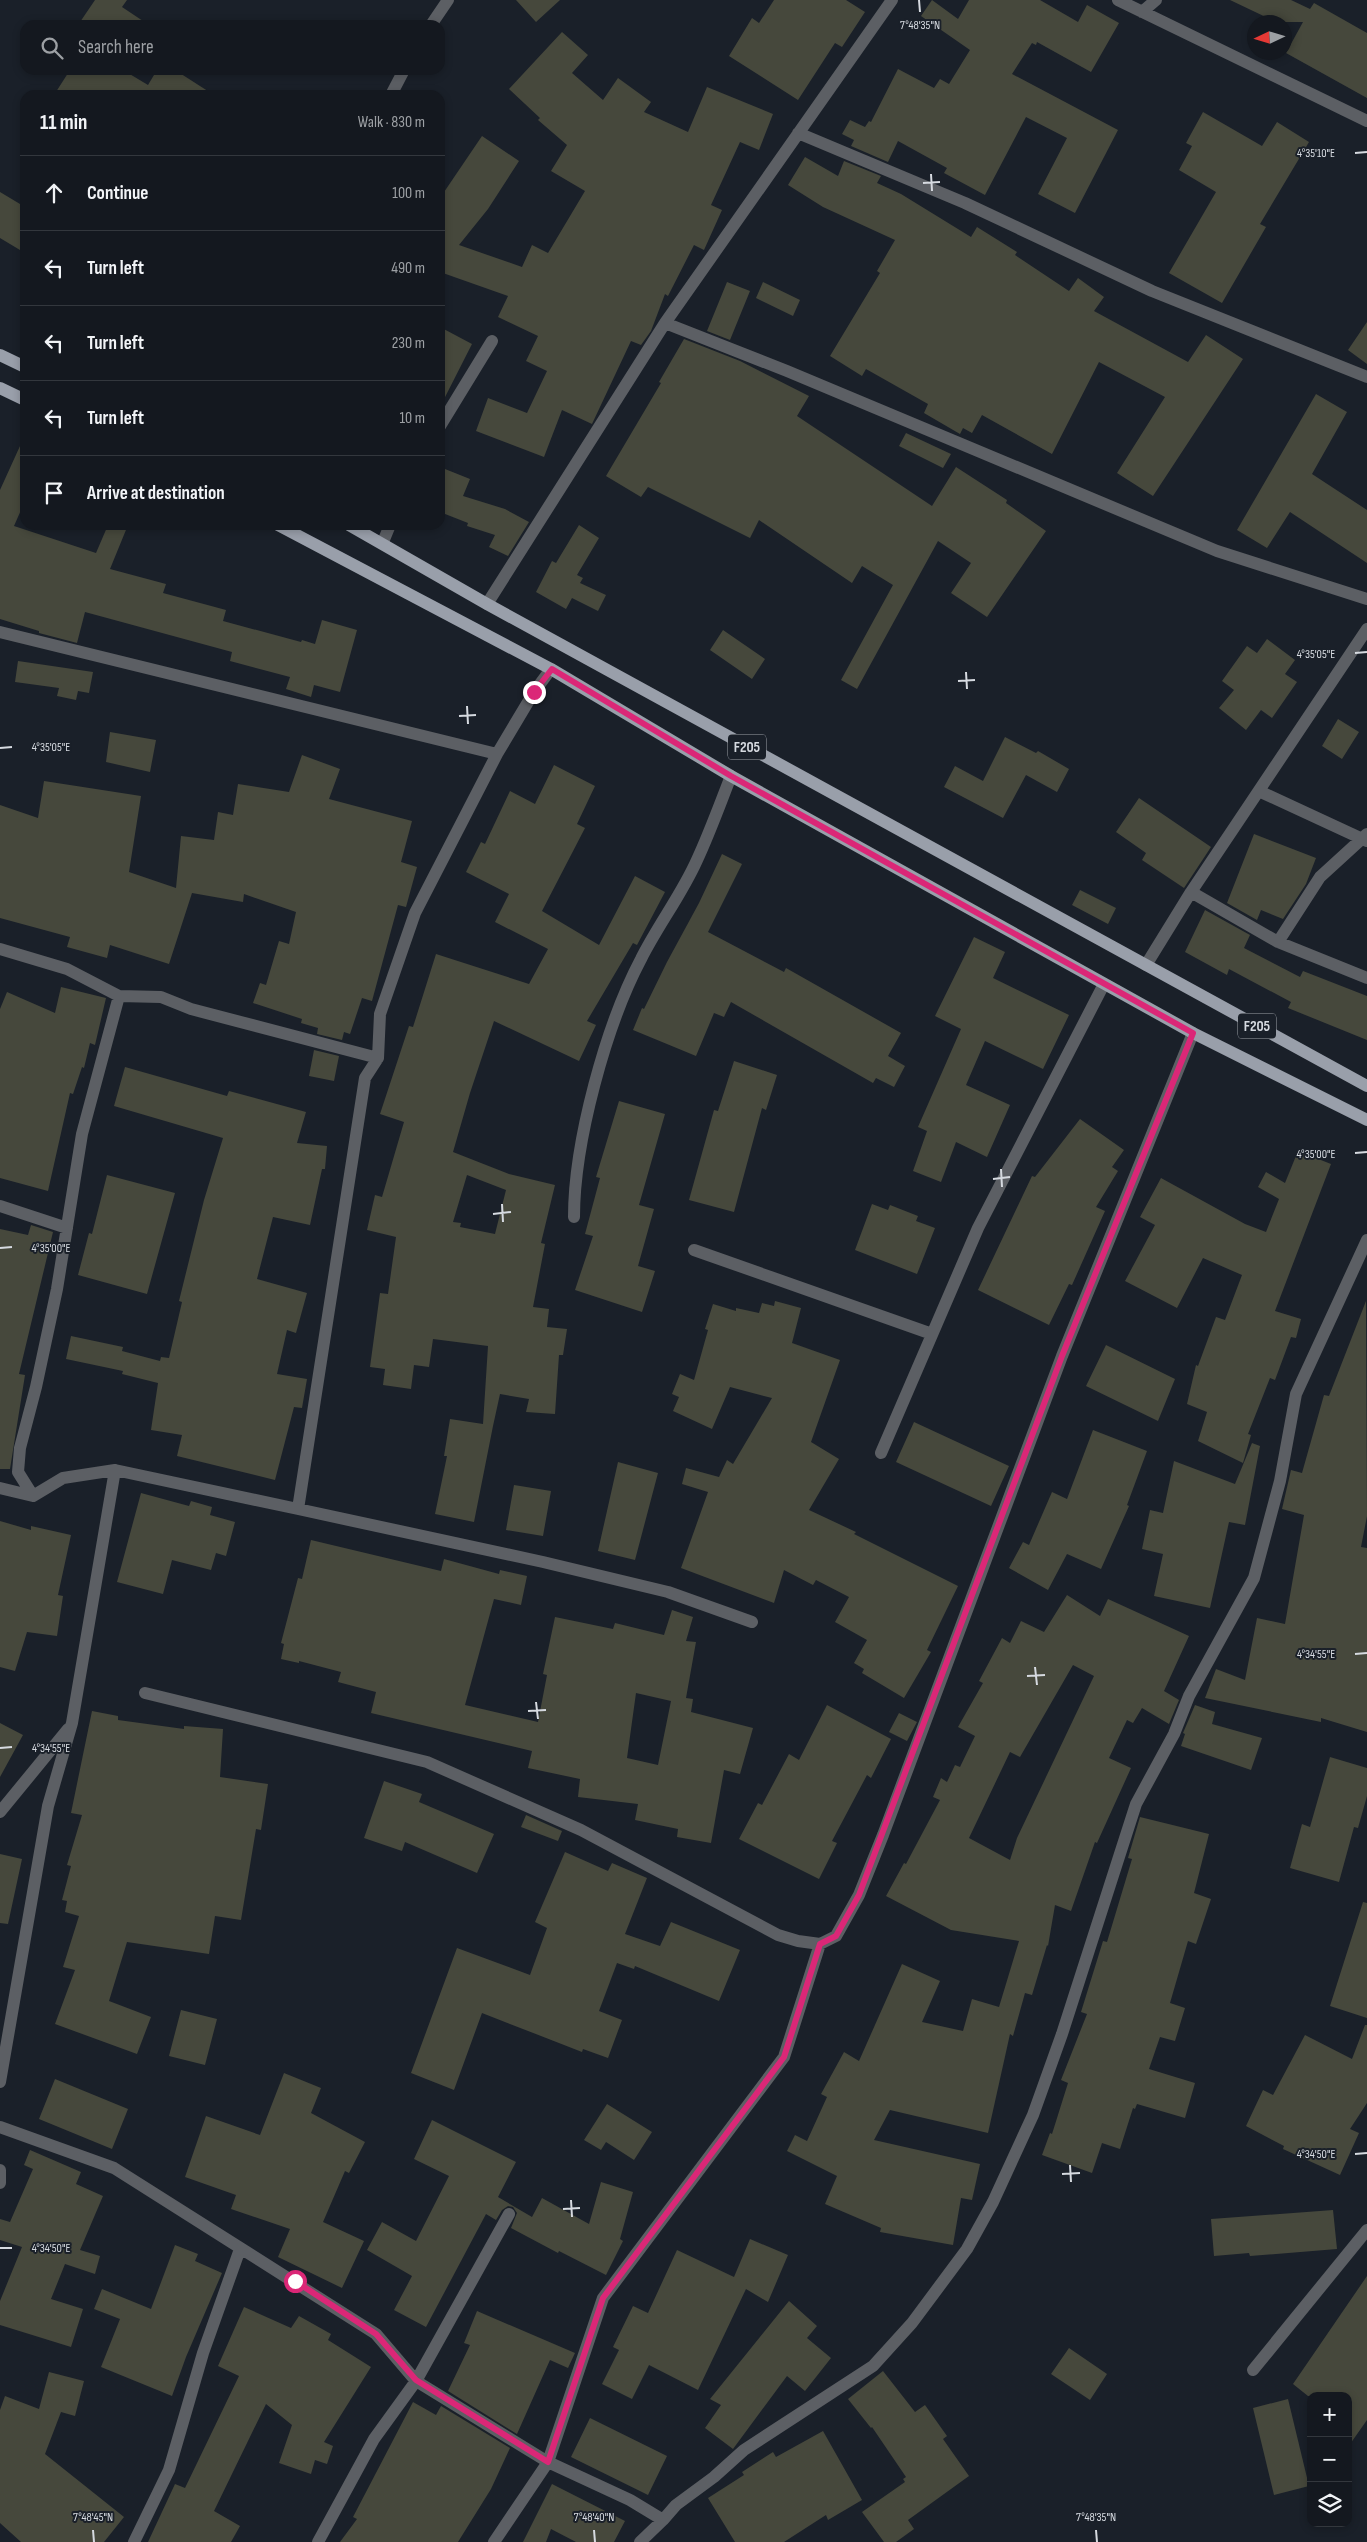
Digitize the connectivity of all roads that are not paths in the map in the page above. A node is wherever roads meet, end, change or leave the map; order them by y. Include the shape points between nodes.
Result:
1 (448, 0) edge
2 (892, 0) edge
3 (1118, 0) edge
4 (1156, 0) edge
5 (1142, 12) junction
6 (434, 20) edge
7 (401, 75) edge
8 (394, 90) edge
9 (1367, 121) edge
10 (798, 132) junction
11 (664, 323) junction
12 (492, 341) dead end
13 (0, 355) edge
14 (20, 365) edge
15 (1367, 377) edge
16 (0, 388) edge
17 (20, 398) edge
18 (445, 418) edge
19 (288, 530) edge
20 (359, 530) edge
21 (388, 530) edge
22 (383, 542) junction
23 (1367, 599) edge
24 (487, 604) junction
25 (1367, 629) edge
26 (0, 632) edge
27 (552, 669) junction
28 (498, 754) junction
29 (731, 776) junction
30 (1263, 793) dead end
31 (1365, 838) edge
32 (1191, 892) junction
33 (1278, 942) junction
34 (0, 949) edge
35 (1146, 965) junction
36 (1367, 978) edge
37 (1104, 984) junction
38 (119, 996) junction
39 (1193, 1033) junction
40 (378, 1058) junction
41 (1367, 1086) edge
42 (1367, 1120) edge
43 (0, 1206) edge
44 (574, 1217) dead end
45 (67, 1228) junction
46 (1367, 1240) edge
47 (694, 1250) dead end
48 (932, 1334) junction
49 (881, 1454) dead end
50 (115, 1470) junction
51 (0, 1488) edge
52 (33, 1496) junction
53 (298, 1509) junction
54 (752, 1622) dead end
55 (145, 1693) dead end
56 (72, 1723) junction
57 (0, 1812) edge
58 (820, 1944) junction
59 (0, 2082) edge
60 (0, 2127) edge
61 (0, 2170) edge
62 (0, 2183) edge
63 (509, 2214) dead end
64 (1367, 2230) edge
65 (240, 2249) junction
66 (1253, 2370) dead end
67 (416, 2380) junction
68 (548, 2462) junction
69 (663, 2520) junction
70 (134, 2542) edge
71 (318, 2542) edge
72 (494, 2542) edge
73 (640, 2542) edge

1 - 6 street
2 - 10 street
3 - 5 street
4 - 5 street
5 - 9 street
7 - 8 street
10 - 11 street
10 - 15 street via 965,203 1152,291
11 - 23 street via 1217,550
11 - 24 street
12 - 18 street
13 - 14 main road
16 - 17 main road
19 - 27 main road, F205
20 - 22 main road, F205
21 - 22 street
22 - 24 main road, F205
24 - 35 main road, F205
25 - 32 street
26 - 28 street
27 - 28 street via 534,692
27 - 29 main road, F205
28 - 40 street via 415,913 380,1014
29 - 37 main road, F205
29 - 44 street via 697,862 640,960 610,1033 592,1097 574,1189
30 - 31 street
31 - 33 street via 1320,877
32 - 33 street
32 - 35 street
33 - 36 street
34 - 38 street via 67,969
35 - 41 main road, F205
37 - 39 main road, F205
37 - 48 street via 978,1228
38 - 40 street via 161,997 191,1009
38 - 45 street via 82,1134
39 - 42 main road, F205
39 - 58 street via 1062,1356 859,1895 836,1936
40 - 53 street via 365,1078
43 - 45 street
45 - 52 street via 42,1360 20,1448 18,1472
46 - 69 street via 1296,1394 1280,1481 1254,1578 1189,1696 1174,1734 1136,1804 1033,2115 976,2234 912,2324 873,2366 744,2450 676,2505
47 - 48 street
48 - 49 street
50 - 52 street via 63,1478
50 - 53 street
50 - 56 street
51 - 52 street
53 - 54 street via 668,1592
55 - 58 street via 427,1762 581,1830 778,1935 798,1942
56 - 57 street
56 - 59 street via 48,1806
58 - 68 street via 784,2057 603,2298
60 - 65 street via 114,2168
61 - 62 street
63 - 67 street
64 - 66 street
65 - 67 street via 376,2334
65 - 70 street via 169,2470
67 - 68 street
67 - 71 street via 374,2438
68 - 69 street via 630,2500
68 - 72 street
69 - 73 street

